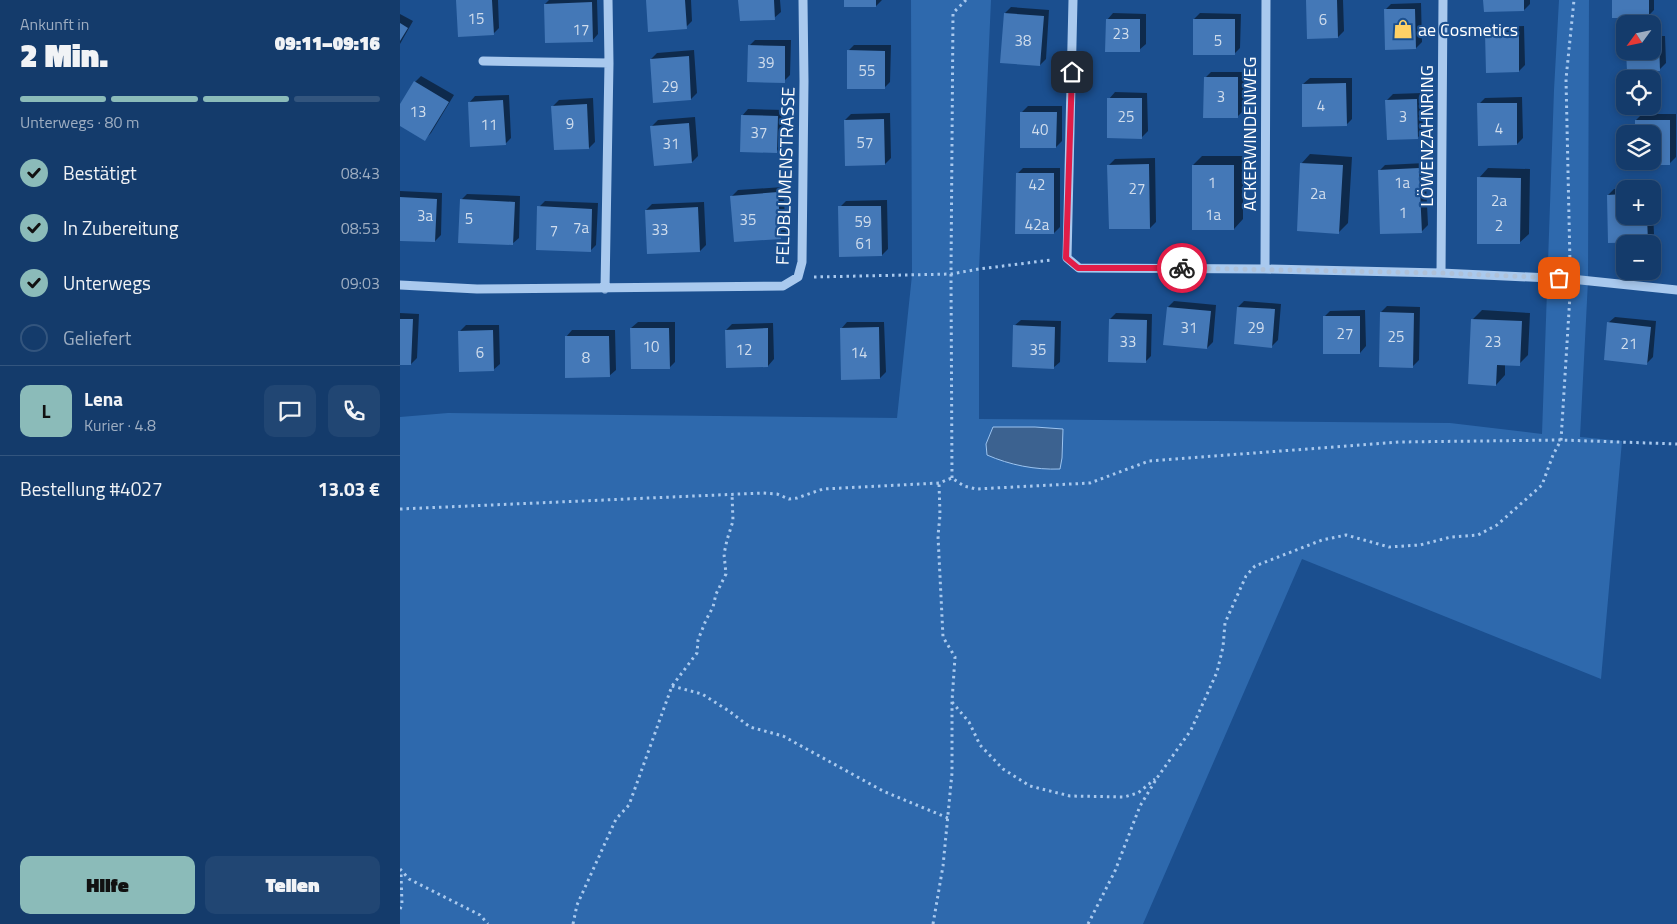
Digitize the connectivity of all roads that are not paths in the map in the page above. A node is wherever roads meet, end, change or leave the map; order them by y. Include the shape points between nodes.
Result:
1 (608, 0) edge
2 (803, 0) edge
3 (1074, 0) edge
4 (1266, 0) edge
5 (1443, 0) edge
6 (483, 61) dead end
7 (608, 63) junction
8 (1265, 269) junction
9 (1441, 273) junction
10 (400, 285) edge
11 (605, 289) junction
12 (1677, 290) edge

1 - 7 street
2 - 11 street, FELDBLUMENSTRASSE via 802,262 798,277 783,286
3 - 8 street via 1066,258 1078,268
4 - 8 street, ACKERWINDENWEG
5 - 9 street, LÖWENZAHNRING
6 - 7 street
7 - 11 street
8 - 9 street
9 - 12 street via 1571,279
10 - 11 street, FELDBLUMENSTRASSE

